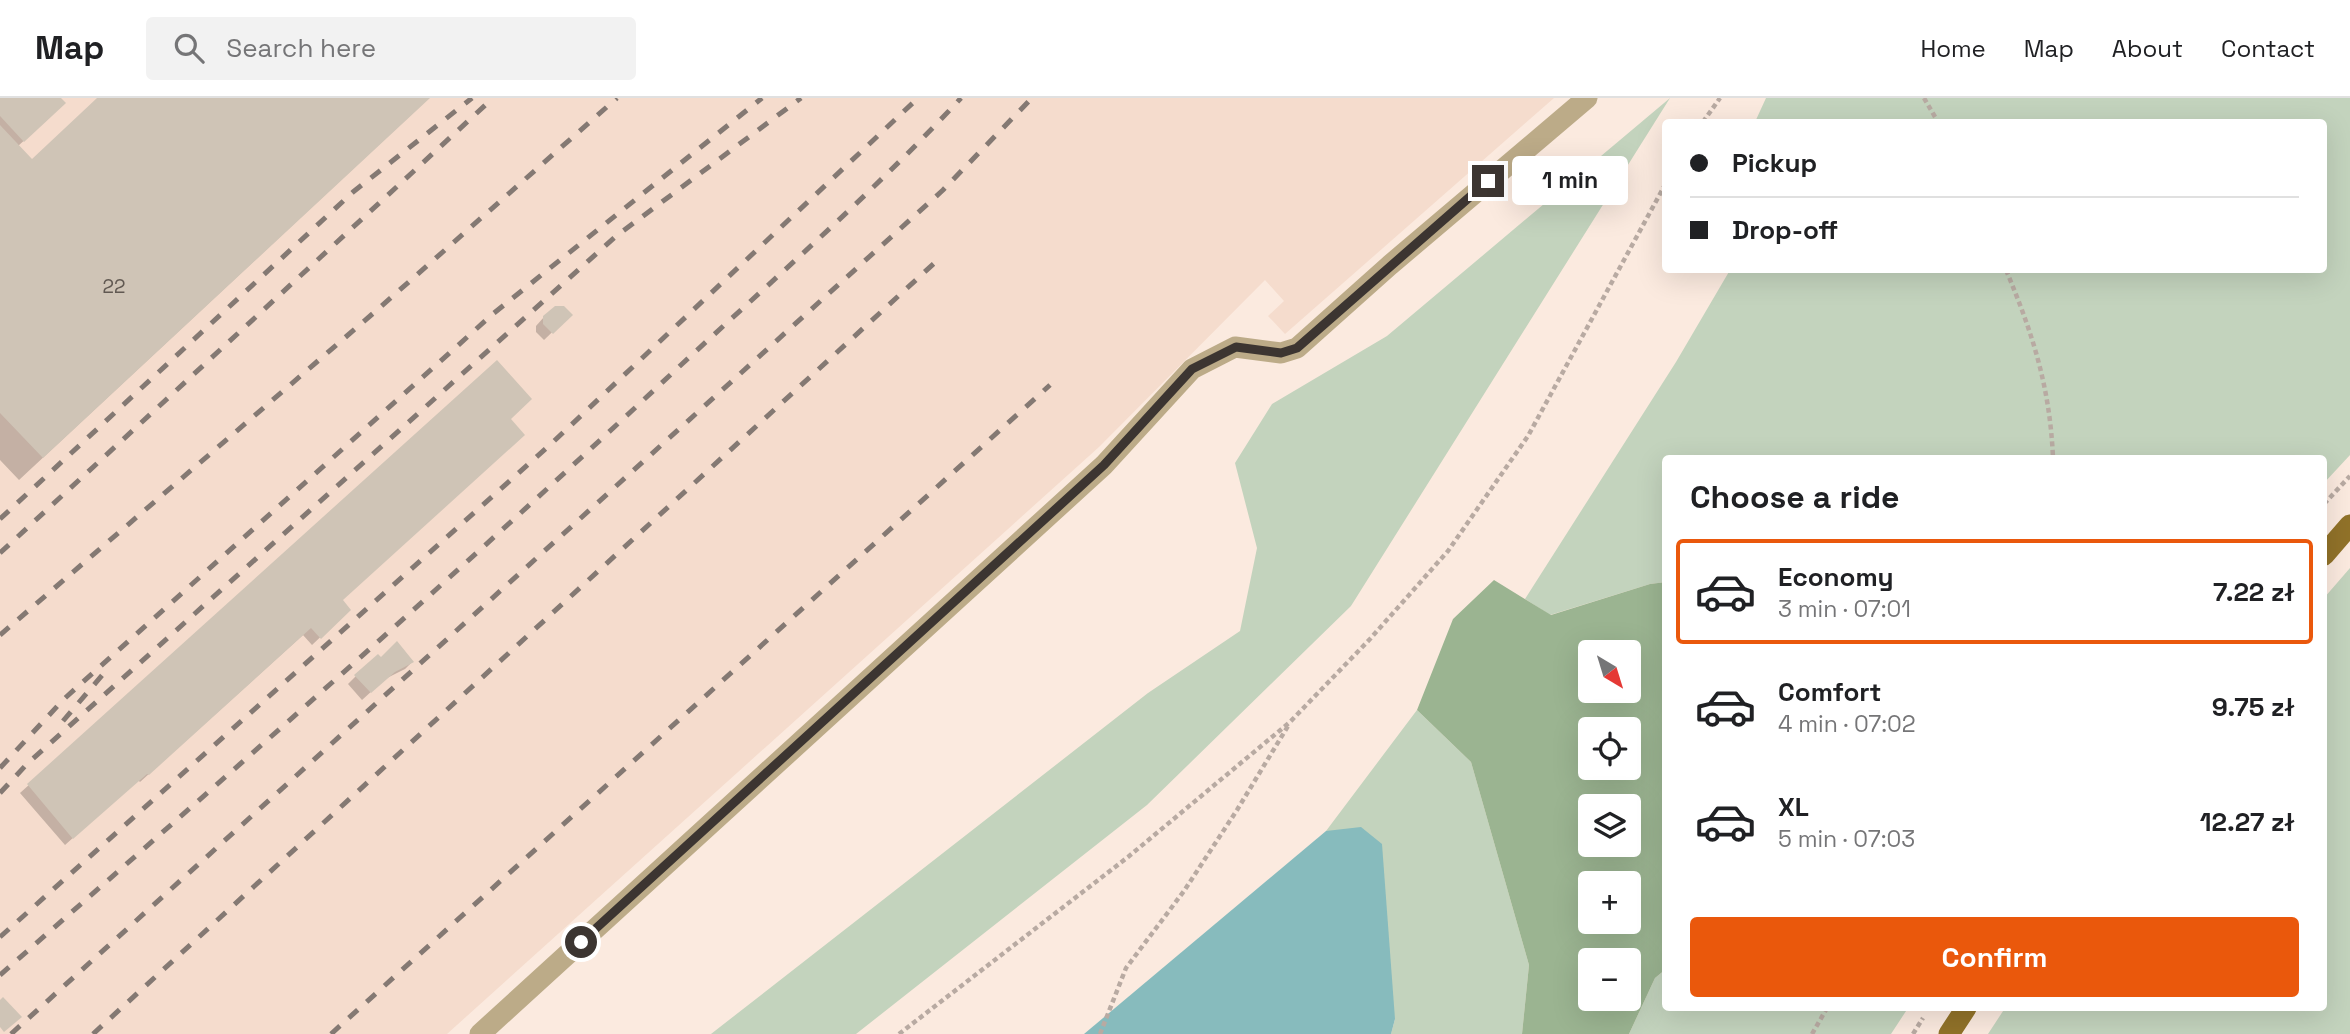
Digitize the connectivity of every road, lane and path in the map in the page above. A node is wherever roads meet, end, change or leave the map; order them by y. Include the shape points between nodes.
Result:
1 (1587, 98) edge
2 (1720, 98) edge
3 (1924, 98) edge
4 (1705, 119) edge
5 (1936, 119) edge
6 (1662, 190) edge
7 (2007, 273) edge
8 (2053, 455) edge
9 (2350, 476) edge
10 (2327, 501) edge
11 (2350, 525) edge
12 (2327, 552) edge
13 (1290, 722) junction
14 (1825, 1011) edge
15 (1964, 1011) edge
16 (480, 1034) edge
17 (900, 1034) edge
18 (1100, 1034) edge
19 (1812, 1034) edge
20 (1949, 1034) edge

1 - 16 lane via 1297,348 1281,353 1236,347 1192,369 1104,465
2 - 4 path
3 - 5 path
6 - 13 path via 1528,436 1448,551
7 - 8 path via 2038,354 2052,422
9 - 10 path
11 - 12 main road
13 - 17 path via 1128,857
13 - 18 path via 1184,891 1126,968
14 - 19 path
15 - 20 main road

